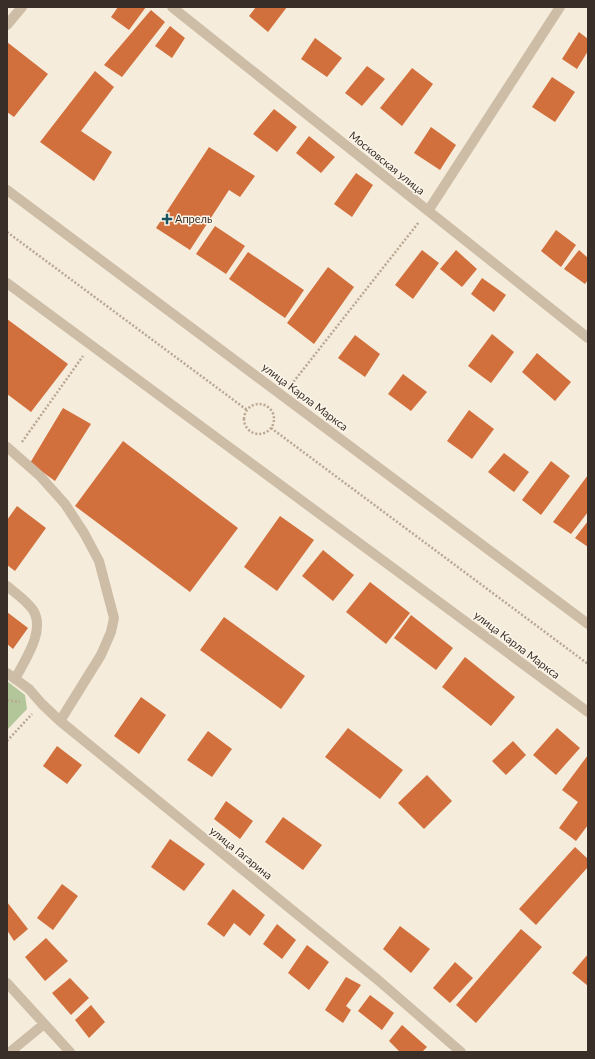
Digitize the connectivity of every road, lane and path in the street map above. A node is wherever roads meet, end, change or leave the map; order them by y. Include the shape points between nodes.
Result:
1 (22, 7) edge
2 (172, 7) edge
3 (560, 7) edge
4 (7, 25) edge
5 (7, 190) edge
6 (428, 211) junction
7 (7, 232) edge
8 (7, 283) edge
9 (588, 338) edge
10 (91, 345) junction
11 (282, 395) junction
12 (247, 410) junction
13 (271, 428) junction
14 (11, 450) edge
15 (7, 586) edge
16 (588, 624) edge
17 (588, 664) edge
18 (11, 676) edge
19 (42, 704) junction
20 (588, 712) edge
21 (60, 721) junction
22 (7, 741) edge
23 (7, 983) edge
24 (44, 1024) junction
25 (10, 1052) edge
26 (70, 1052) edge
27 (461, 1052) edge

1 - 4 street
2 - 6 street, Московская улица
3 - 6 street
5 - 11 street, улица Карла Маркса
6 - 9 street, Московская улица
6 - 11 path
7 - 12 path
8 - 10 street, улица Карла Маркса
10 - 14 path
10 - 20 street, улица Карла Маркса
11 - 16 street, улица Карла Маркса
12 - 13 path via 257,404 268,407 274,417
12 - 13 path via 244,421 250,431 261,434
13 - 17 path
14 - 21 street via 40,476 65,504 84,533 99,561 114,618 101,655
15 - 18 street via 33,610 38,622 36,637
18 - 19 street, улица Гагарина via 29,689
19 - 21 street, улица Гагарина
19 - 22 path
21 - 27 street, улица Гагарина via 378,980
23 - 24 street
24 - 25 street
24 - 26 street

